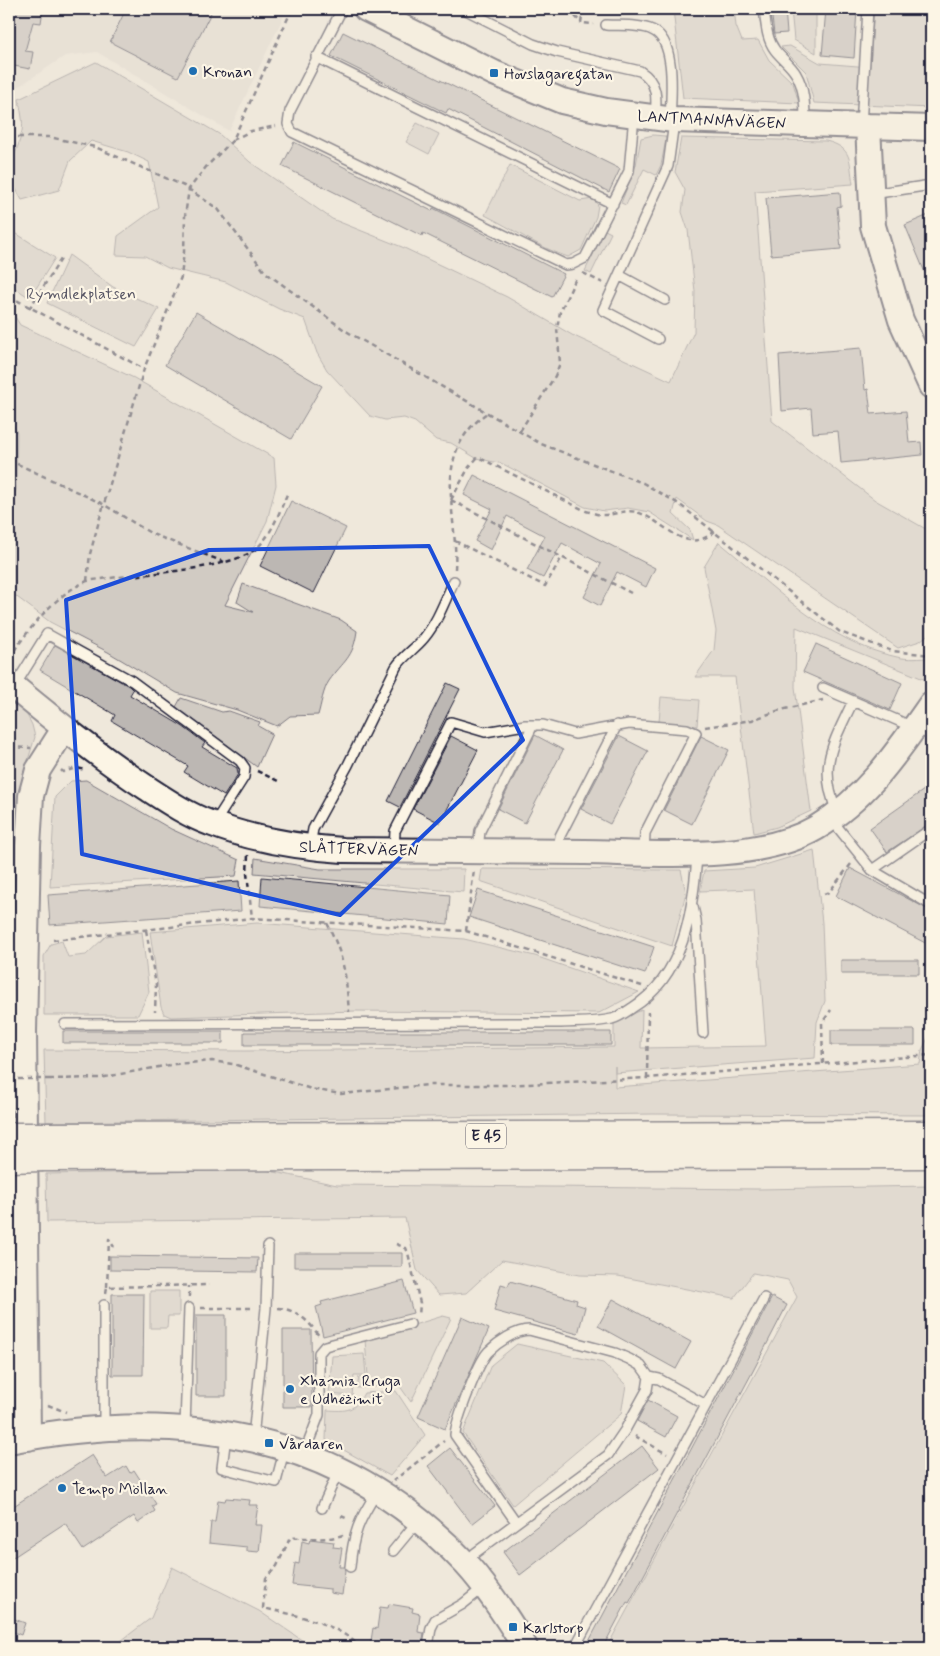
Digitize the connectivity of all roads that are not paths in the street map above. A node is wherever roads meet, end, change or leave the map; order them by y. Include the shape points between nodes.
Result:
1 (342, 9) edge
2 (366, 9) edge
3 (464, 9) edge
4 (764, 9) edge
5 (868, 9) edge
6 (606, 25) road end
7 (316, 57) junction
8 (658, 118) junction
9 (805, 124) junction
10 (865, 126) junction
11 (931, 128) edge
12 (931, 186) edge
13 (871, 195) junction
14 (612, 204) junction
15 (619, 275) junction
16 (665, 300) dead end
17 (658, 339) dead end
18 (931, 386) edge
19 (454, 581) road end
20 (11, 685) edge
21 (823, 688) dead end
22 (853, 701) junction
23 (931, 704) edge
24 (532, 725) junction
25 (617, 725) junction
26 (64, 729) junction
27 (923, 732) edge
28 (834, 816) junction
29 (214, 824) junction
30 (931, 829) edge
31 (310, 848) junction
32 (394, 850) junction
33 (558, 852) junction
34 (644, 853) junction
35 (698, 853) junction
36 (476, 858) junction
37 (872, 870) junction
38 (931, 905) edge
39 (693, 907) junction
40 (65, 1024) dead end
41 (703, 1033) dead end
42 (931, 1135) edge
43 (9, 1137) edge
44 (42, 1147) junction
45 (931, 1154) edge
46 (9, 1158) edge
47 (268, 1246) dead end
48 (764, 1298) dead end
49 (104, 1305) road end
50 (189, 1308) dead end
51 (410, 1324) road end
52 (648, 1377) junction
53 (706, 1405) junction
54 (104, 1428) junction
55 (185, 1428) junction
56 (226, 1433) junction
57 (253, 1438) junction
58 (18, 1440) edge
59 (294, 1451) junction
60 (339, 1470) junction
61 (385, 1486) junction
62 (322, 1508) dead end
63 (418, 1521) junction
64 (516, 1522) junction
65 (393, 1551) dead end
66 (465, 1564) junction
67 (350, 1566) dead end
68 (484, 1587) junction
69 (428, 1647) edge
70 (525, 1647) edge
71 (575, 1647) edge

1 - 7 lane
2 - 8 street, LANTMANNAVÄGEN via 487,70 562,101
3 - 8 lane via 533,44 640,71 650,77 655,88
4 - 9 lane via 768,39 796,74 800,84
5 - 10 lane
6 - 8 lane via 651,29 662,37 672,82
7 - 14 lane
7 - 14 lane via 290,111 288,124 292,132 566,265 585,258
8 - 9 street, LANTMANNAVÄGEN
8 - 14 lane
8 - 15 lane via 668,166
9 - 10 street, LANTMANNAVÄGEN
10 - 11 street, LANTMANNAVÄGEN
10 - 13 street
12 - 13 lane
13 - 18 street via 873,226 885,270 901,320
15 - 16 lane
15 - 17 lane via 603,310
19 - 31 lane via 433,626 396,666 313,829
20 - 26 street, SLÅTTERVÄGEN
20 - 29 lane via 47,634 132,681 240,760 245,768 244,777
21 - 22 lane
22 - 27 lane
22 - 28 lane via 830,751 827,766
23 - 27 street, SLÅTTERVÄGEN
24 - 25 lane via 575,734
24 - 32 lane via 486,732 451,722 395,831
24 - 36 lane via 480,831
25 - 33 lane via 560,836
25 - 34 lane via 696,733 645,833
26 - 29 street, SLÅTTERVÄGEN via 167,801
26 - 58 street via 38,770 31,796 26,903
27 - 28 street, SLÅTTERVÄGEN
28 - 35 street, SLÅTTERVÄGEN via 815,829 787,840 718,853
28 - 37 lane
29 - 31 street, SLÅTTERVÄGEN via 250,836
30 - 37 lane
31 - 32 street, SLÅTTERVÄGEN
32 - 36 street, SLÅTTERVÄGEN
33 - 34 street, SLÅTTERVÄGEN
33 - 36 street, SLÅTTERVÄGEN
34 - 35 street, SLÅTTERVÄGEN
35 - 39 lane
37 - 38 lane
39 - 40 lane via 666,977 646,999 613,1018 591,1022
39 - 41 lane
42 - 44 highway, E 45
43 - 44 highway, E 45, bridge
44 - 45 highway, E 45
44 - 46 highway, E 45, bridge
47 - 57 lane via 266,1308
48 - 53 lane
49 - 54 lane
50 - 55 lane
51 - 59 lane via 325,1346 319,1353 319,1415
52 - 53 lane via 659,1379
52 - 64 lane via 647,1390 608,1455
52 - 64 lane via 642,1366 615,1353 529,1330 520,1330 489,1351 465,1403 455,1435
53 - 71 lane
54 - 55 street via 157,1433
54 - 58 street
55 - 56 street
56 - 57 street
56 - 59 lane via 222,1468 276,1482
57 - 59 street
59 - 60 street
60 - 61 street
60 - 62 lane
61 - 63 street
61 - 67 lane via 358,1523 352,1539
63 - 65 lane
63 - 66 street
64 - 66 lane
66 - 68 street
68 - 69 lane via 435,1620
68 - 70 street

